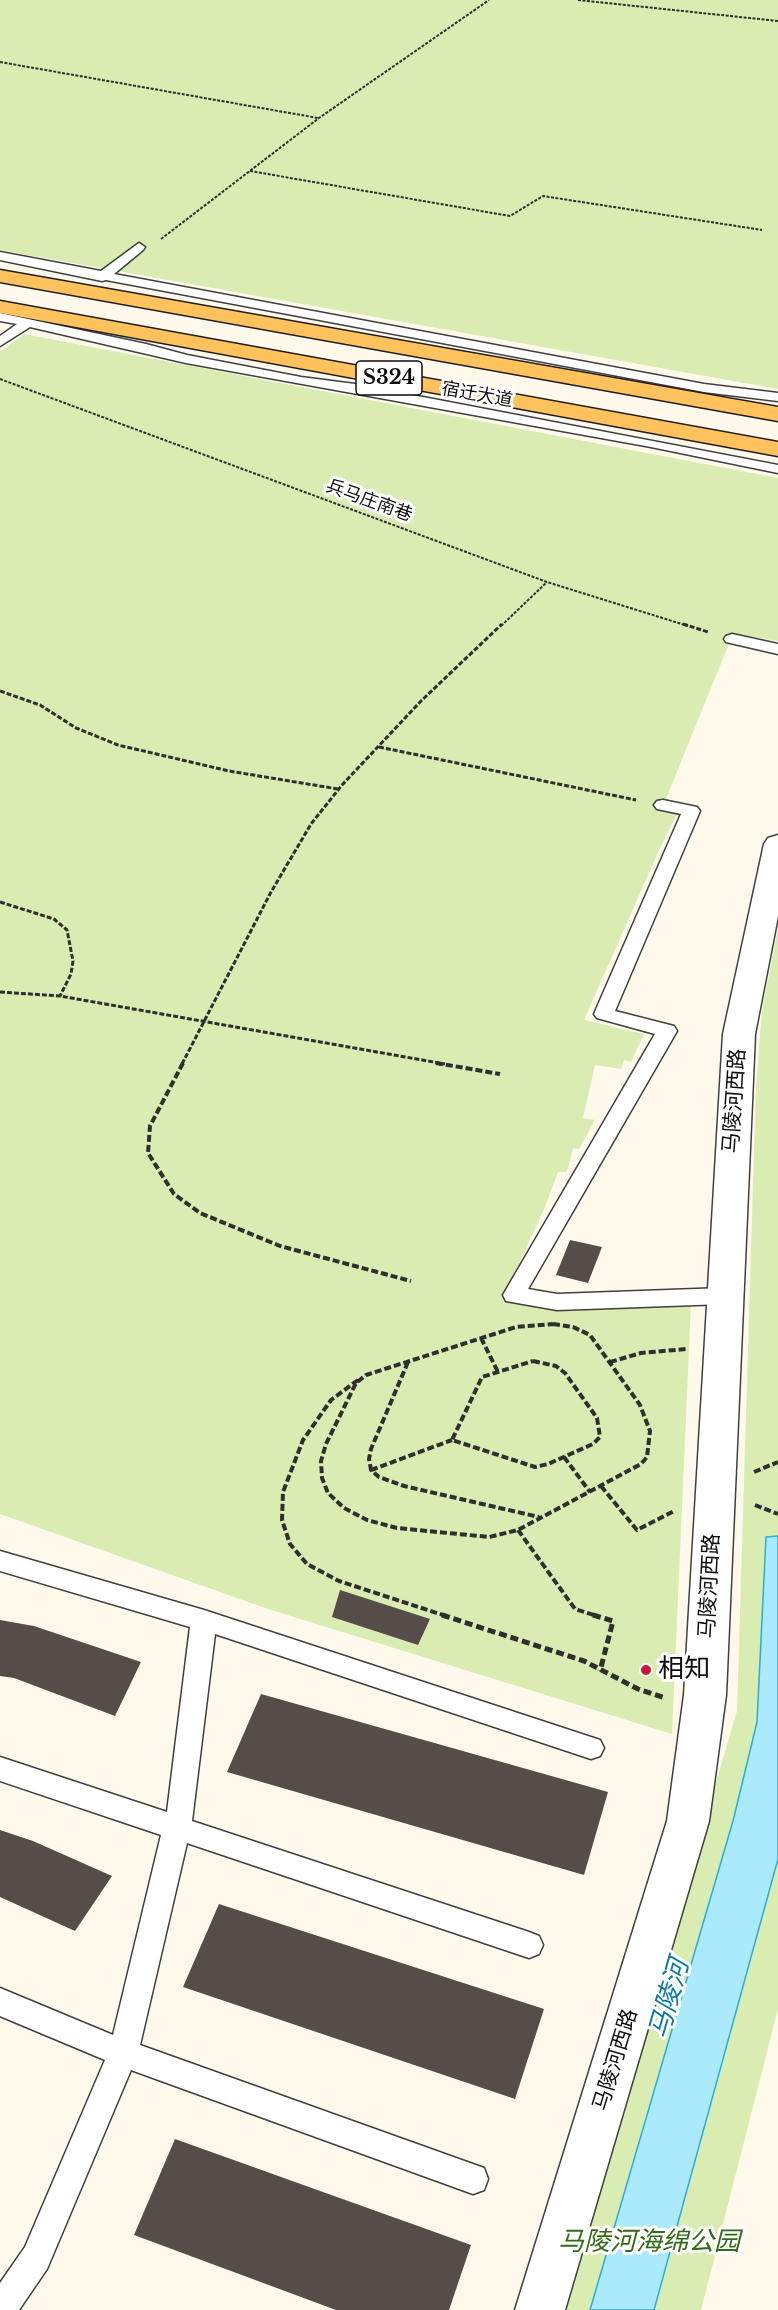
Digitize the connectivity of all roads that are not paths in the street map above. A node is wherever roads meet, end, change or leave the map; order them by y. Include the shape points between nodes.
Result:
1 (139, 248) dead end
2 (0, 256) edge
3 (0, 276) edge
4 (102, 277) junction
5 (0, 307) edge
6 (0, 317) edge
7 (29, 322) junction
8 (0, 342) edge
9 (778, 397) edge
10 (778, 414) edge
11 (778, 449) edge
12 (778, 469) edge
13 (732, 639) road end
14 (778, 649) edge
15 (663, 805) road end
16 (778, 844) edge
17 (724, 1296) junction
18 (0, 1562) edge
19 (204, 1620) junction
20 (591, 1748) dead end
21 (0, 1769) edge
22 (177, 1827) junction
23 (529, 1945) dead end
24 (0, 2002) edge
25 (123, 2053) junction
26 (473, 2179) dead end
27 (4, 2307) edge
28 (540, 2310) edge

1 - 4 lane
2 - 4 lane
3 - 10 main road, 宿迁大道 / S324
4 - 9 lane via 680,383
5 - 11 main road, 宿迁大道 / S324
6 - 7 lane
7 - 8 lane
7 - 12 lane via 186,359
13 - 14 lane
15 - 17 lane via 691,811 604,1014 667,1031 514,1295 557,1302
16 - 17 street, 马陵河西路 via 739,1034
17 - 28 street, 马陵河西路 via 703,1710 688,1821
18 - 19 lane
19 - 20 lane
19 - 22 lane
21 - 22 lane
22 - 23 lane
22 - 25 lane
24 - 25 lane
25 - 26 lane
25 - 27 lane via 36,2259

